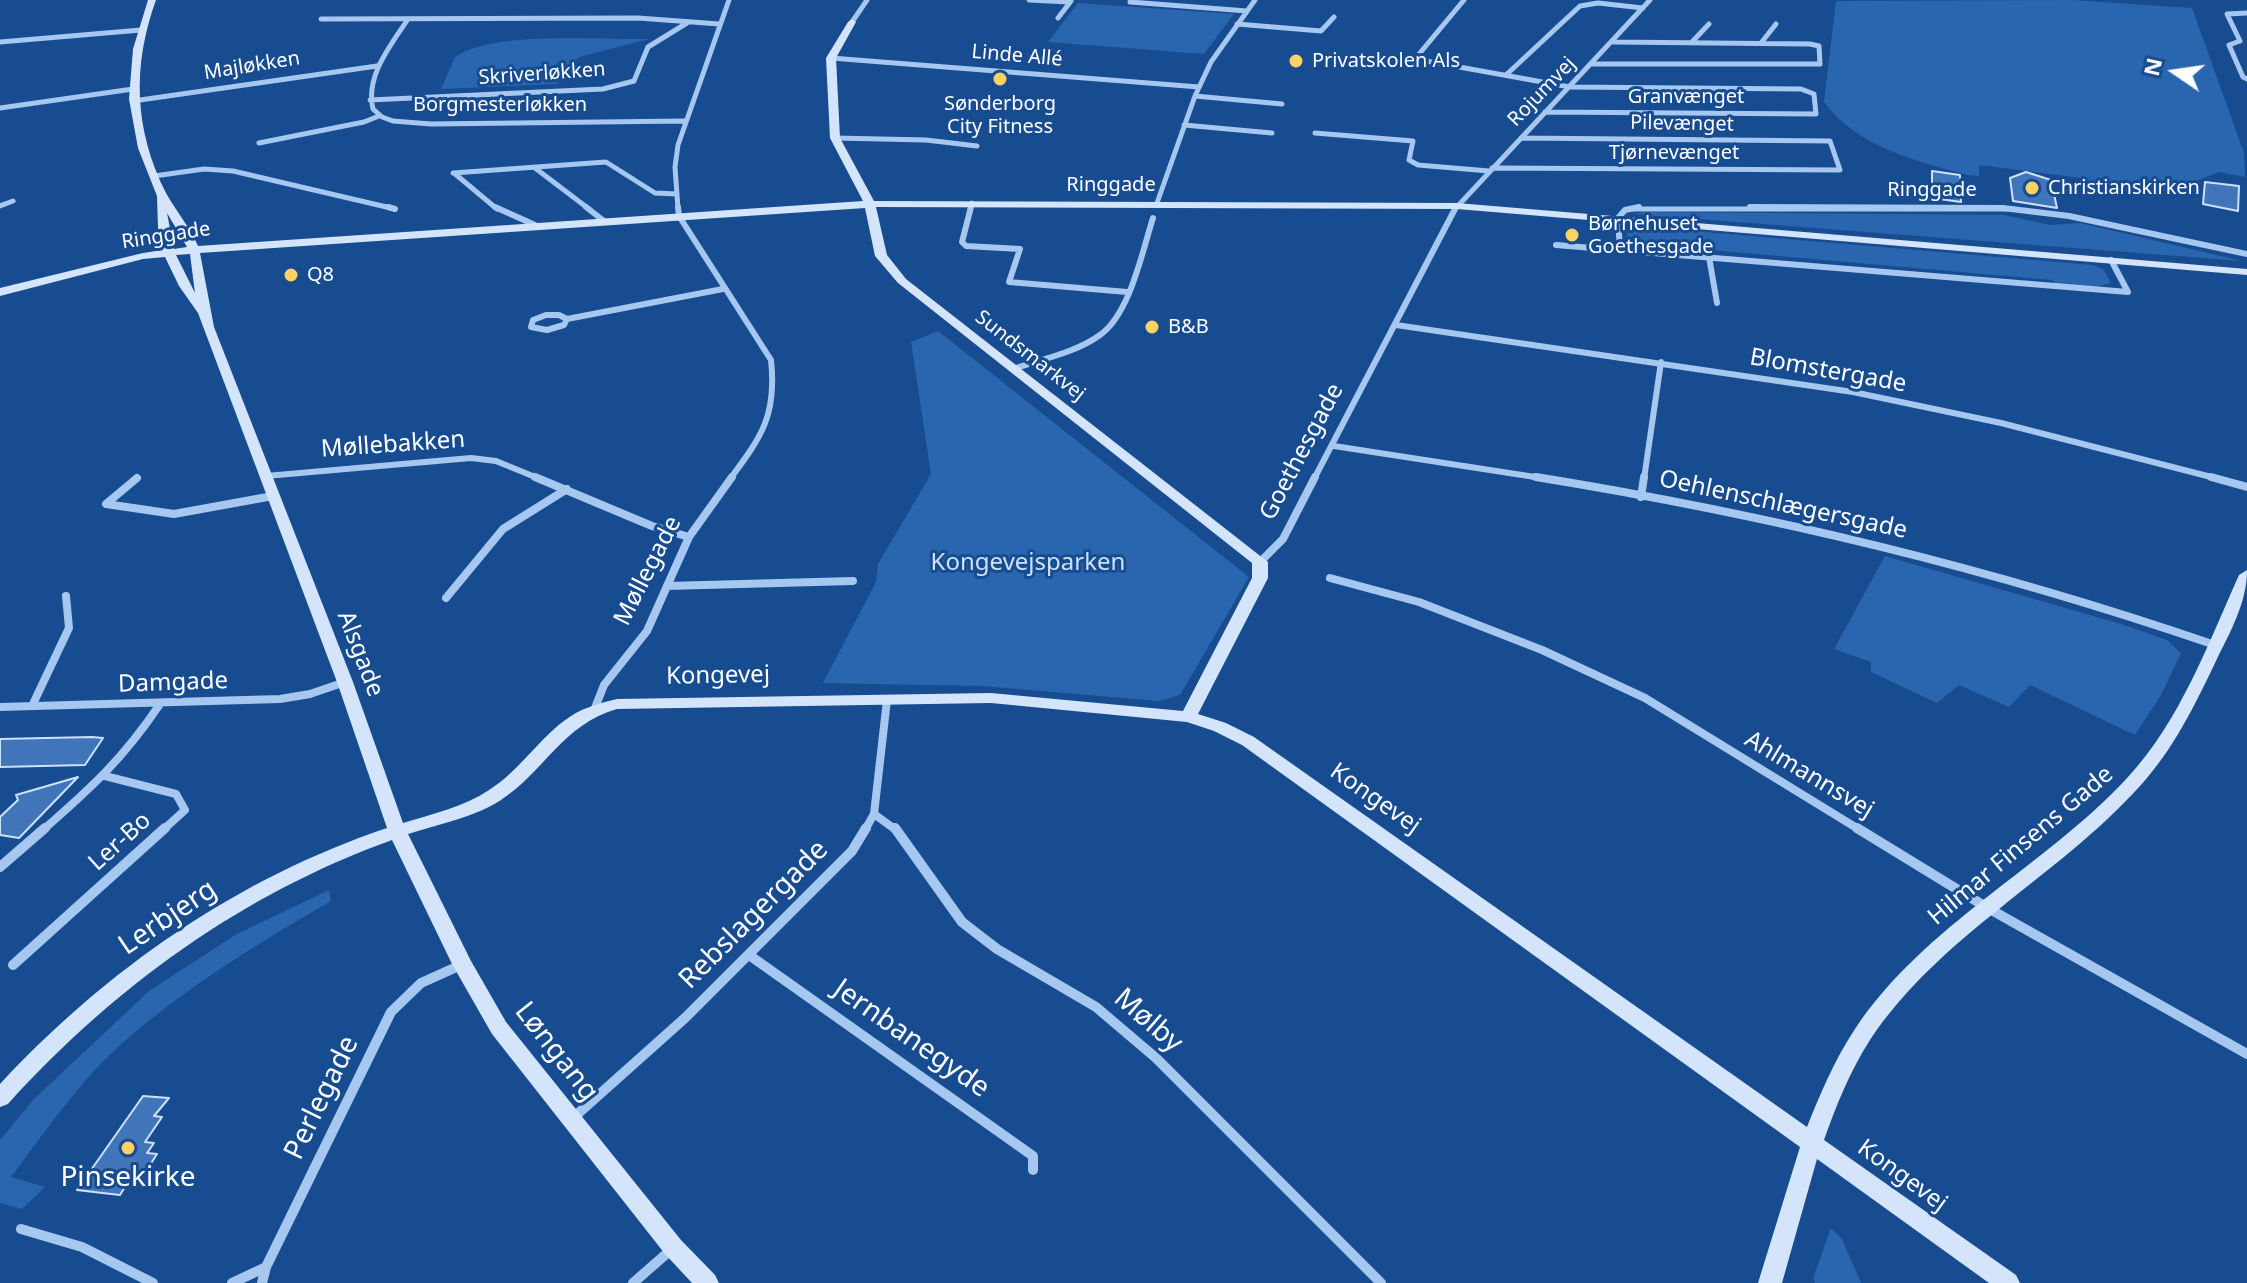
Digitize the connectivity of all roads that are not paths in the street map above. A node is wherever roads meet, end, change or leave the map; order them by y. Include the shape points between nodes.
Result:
1 (152, 0) edge
2 (729, 0) edge
3 (867, 0) edge
4 (1029, 0) edge
5 (1229, 0) edge
6 (1255, 0) edge
7 (1464, 0) edge
8 (1650, 0) edge
9 (1070, 1) edge
10 (1130, 2) dead end
11 (1643, 8) junction
12 (1222, 9) junction
13 (1247, 11) junction
14 (2247, 13) edge
15 (1334, 17) dead end
16 (1058, 18) dead end
17 (321, 19) dead end
18 (408, 19) junction
19 (852, 22) joint
20 (687, 23) junction
21 (719, 24) junction
22 (1237, 24) junction
23 (1709, 24) dead end
24 (1776, 24) dead end
25 (141, 30) junction
26 (0, 42) edge
27 (1613, 42) junction
28 (1691, 43) junction
29 (1761, 43) junction
30 (831, 58) junction
31 (1592, 64) junction
32 (377, 66) junction
33 (1506, 75) junction
34 (2247, 79) edge
35 (1199, 87) junction
36 (1570, 87) junction
37 (133, 89) junction
38 (1195, 96) junction
39 (370, 100) junction
40 (133, 101) junction
41 (1282, 104) dead end
42 (0, 108) edge
43 (1545, 112) junction
44 (379, 116) junction
45 (684, 121) junction
46 (1184, 125) junction
47 (1272, 133) dead end
48 (1315, 133) dead end
49 (835, 138) junction
50 (1521, 138) junction
51 (259, 143) dead end
52 (977, 146) dead end
53 (1832, 155) joint
54 (534, 167) junction
55 (1490, 170) junction
56 (154, 176) junction
57 (677, 194) junction
58 (162, 196) junction
59 (13, 201) dead end
60 (972, 203) junction
61 (1157, 203) junction
62 (870, 204) junction
63 (0, 206) edge
64 (1457, 206) junction
65 (395, 209) dead end
66 (679, 216) junction
67 (1153, 218) dead end
68 (1618, 218) junction
69 (604, 221) junction
70 (535, 225) junction
71 (1556, 245) dead end
72 (1620, 250) junction
73 (195, 253) junction
74 (2247, 254) edge
75 (170, 256) junction
76 (1709, 257) junction
77 (2111, 260) junction
78 (2247, 272) edge
79 (723, 289) junction
80 (0, 292) edge
81 (1127, 292) junction
82 (1717, 303) dead end
83 (204, 314) junction
84 (567, 319) junction
85 (1396, 325) junction
86 (1661, 362) junction
87 (1013, 369) junction
88 (1334, 446) junction
89 (266, 476) junction
90 (137, 478) dead end
91 (2247, 487) edge
92 (567, 489) junction
93 (273, 496) junction
94 (1641, 497) junction
95 (689, 537) junction
96 (1260, 562) junction
97 (2247, 575) edge
98 (1330, 578) dead end
99 (853, 581) dead end
100 (667, 586) junction
101 (66, 596) dead end
102 (446, 598) dead end
103 (2215, 645) junction
104 (345, 682) junction
105 (887, 700) junction
106 (160, 704) junction
107 (32, 706) junction
108 (0, 707) edge
109 (595, 708) junction
110 (1188, 717) junction
111 (105, 776) junction
112 (874, 814) junction
113 (397, 831) junction
114 (0, 867) edge
115 (1986, 907) junction
116 (749, 955) junction
117 (462, 964) junction
118 (13, 965) dead end
119 (2247, 1054) edge
120 (0, 1098) edge
121 (573, 1119) junction
122 (1810, 1141) junction
123 (1033, 1170) dead end
124 (21, 1229) dead end
125 (673, 1247) junction
126 (266, 1267) junction
127 (153, 1283) edge
128 (232, 1283) edge
129 (262, 1283) edge
130 (633, 1283) edge
131 (707, 1283) edge
132 (1381, 1283) edge
133 (1770, 1283) edge
134 (2008, 1283) edge

1 - 25 street, Alsgade
2 - 21 street, Møllegade
3 - 19 street
4 - 9 street
5 - 12 street
6 - 13 street
7 - 33 street via 1415,59
8 - 11 street, Rojumvej
9 - 16 street
10 - 12 street
11 - 27 street, Rojumvej
11 - 33 street via 1580,6
12 - 13 street
13 - 22 street
14 - 34 street via 2227,14 2240,41 2229,45
15 - 22 street via 1321,31
17 - 18 street
18 - 20 street via 638,18
18 - 32 street
19 - 30 street
20 - 21 street
20 - 39 street, Skriverløkken via 648,47 634,81 603,89
21 - 45 street, Møllegade
22 - 35 street
23 - 28 street
24 - 29 street
25 - 26 street
25 - 37 street, Alsgade
27 - 28 street
27 - 31 street, Rojumvej
28 - 29 street
29 - 31 street via 1819,46 1820,64
30 - 35 street, Linde Allé
30 - 49 street, Sundsmarkvej
31 - 36 street, Rojumvej
32 - 39 street
32 - 40 street, Majløkken
33 - 36 street
35 - 38 street
36 - 43 street, Rojumvej
36 - 43 street, Granvænget via 1801,89 1814,94 1816,114
37 - 40 street, Alsgade
37 - 42 street
38 - 41 street
38 - 46 street
39 - 44 street, Borgmesterløkken
40 - 56 street, Alsgade via 136,132
43 - 50 street, Rojumvej
44 - 45 street, Borgmesterløkken via 431,124
44 - 51 street
45 - 57 street, Møllegade via 675,167
46 - 47 street
46 - 61 street
48 - 55 street via 1413,141 1409,160 1418,165
49 - 52 street
49 - 62 street, Sundsmarkvej
50 - 53 street, Pilevænget via 1830,141
50 - 55 street, Rojumvej
53 - 55 street, Tjørnevænget via 1840,170
54 - 57 street, Ringgade via 606,162 655,193
54 - 69 street
54 - 70 street, Ringgade via 453,173 498,210
55 - 64 street, Rojumvej
56 - 58 street, Alsgade
56 - 65 street via 233,171
57 - 66 street, Møllegade
58 - 73 street, Alsgade
58 - 75 street, Alsgade via 160,218
59 - 63 street
60 - 61 street, Ringgade
60 - 62 street, Ringgade
60 - 81 street via 962,242 1020,249 1009,282
61 - 64 street, Ringgade
62 - 66 street, Ringgade
62 - 87 street, Sundsmarkvej via 881,256 889,267
64 - 68 street, Ringgade
64 - 85 street, Goethesgade
66 - 69 street, Ringgade
66 - 79 street, Møllegade
67 - 81 street
68 - 72 street
68 - 74 street, Ringgade via 1625,210 1641,207 2003,208 2069,216
68 - 77 street, Ringgade
69 - 70 street, Ringgade
70 - 73 street, Ringgade
71 - 72 street
72 - 76 street
73 - 75 street, Ringgade
73 - 83 street, Alsgade
75 - 80 street, Ringgade
75 - 83 street, Alsgade
76 - 77 street via 2128,292
76 - 82 street
77 - 78 street, Ringgade
79 - 84 street
79 - 95 street, Møllegade via 771,360 772,410 761,437
81 - 87 street via 1109,328
83 - 89 street, Alsgade
84 - 84 street via 544,315 531,327 553,330
85 - 86 street, Blomstergade
85 - 88 street, Goethesgade
86 - 91 street, Blomstergade via 1946,410
86 - 94 street
87 - 96 street, Sundsmarkvej
88 - 94 street, Oehlenschlægersgade
88 - 96 street, Goethesgade via 1283,539
89 - 92 street, Møllebakken via 471,458 510,464
89 - 93 street, Alsgade
90 - 93 street via 106,504 174,514
92 - 95 street, Møllebakken
92 - 102 street via 503,529
93 - 104 street, Alsgade
94 - 103 street, Oehlenschlægersgade via 1940,559 2089,601
95 - 100 street, Møllegade
96 - 110 street, Goethesgade via 1260,578
97 - 103 street, Hilmar Finsens Gade
98 - 115 street, Ahlmannsvej via 1419,602 1645,698
99 - 100 street
100 - 109 street, Møllegade via 647,631 604,685
101 - 107 street via 69,628
103 - 115 street, Hilmar Finsens Gade via 2169,733 2135,780
104 - 106 street, Damgade via 280,699
104 - 113 street, Alsgade
105 - 109 street, Kongevej
105 - 110 street, Kongevej via 991,698
105 - 112 street, Rebslagergade
106 - 107 street, Damgade
106 - 111 street
107 - 108 street, Damgade
109 - 113 street, Møllegade via 566,726 516,780 493,796
110 - 122 street, Kongevej via 1248,741
111 - 114 street
111 - 118 street, Ler-Bo via 176,794 185,810
112 - 116 street, Rebslagergade via 852,851
112 - 132 street, Mølby via 895,828 962,922 997,949 1096,1007 1156,1058
113 - 117 street, Løngang
113 - 120 street, Lerbjerg via 270,886 164,951 64,1032
115 - 119 street, Ahlmannsvej
115 - 122 street, Hilmar Finsens Gade via 1915,968 1860,1038
116 - 121 street, Rebslagergade
116 - 123 street, Jernbanegyde via 1033,1156
117 - 121 street, Løngang via 499,1028
117 - 126 street, Perlegade via 421,983 391,1012
121 - 125 street, Løngang
122 - 133 street, Hilmar Finsens Gade
122 - 134 street, Kongevej
124 - 127 street via 82,1247
125 - 130 street
125 - 131 street, Løngang
126 - 128 street
126 - 129 street, Perlegade

